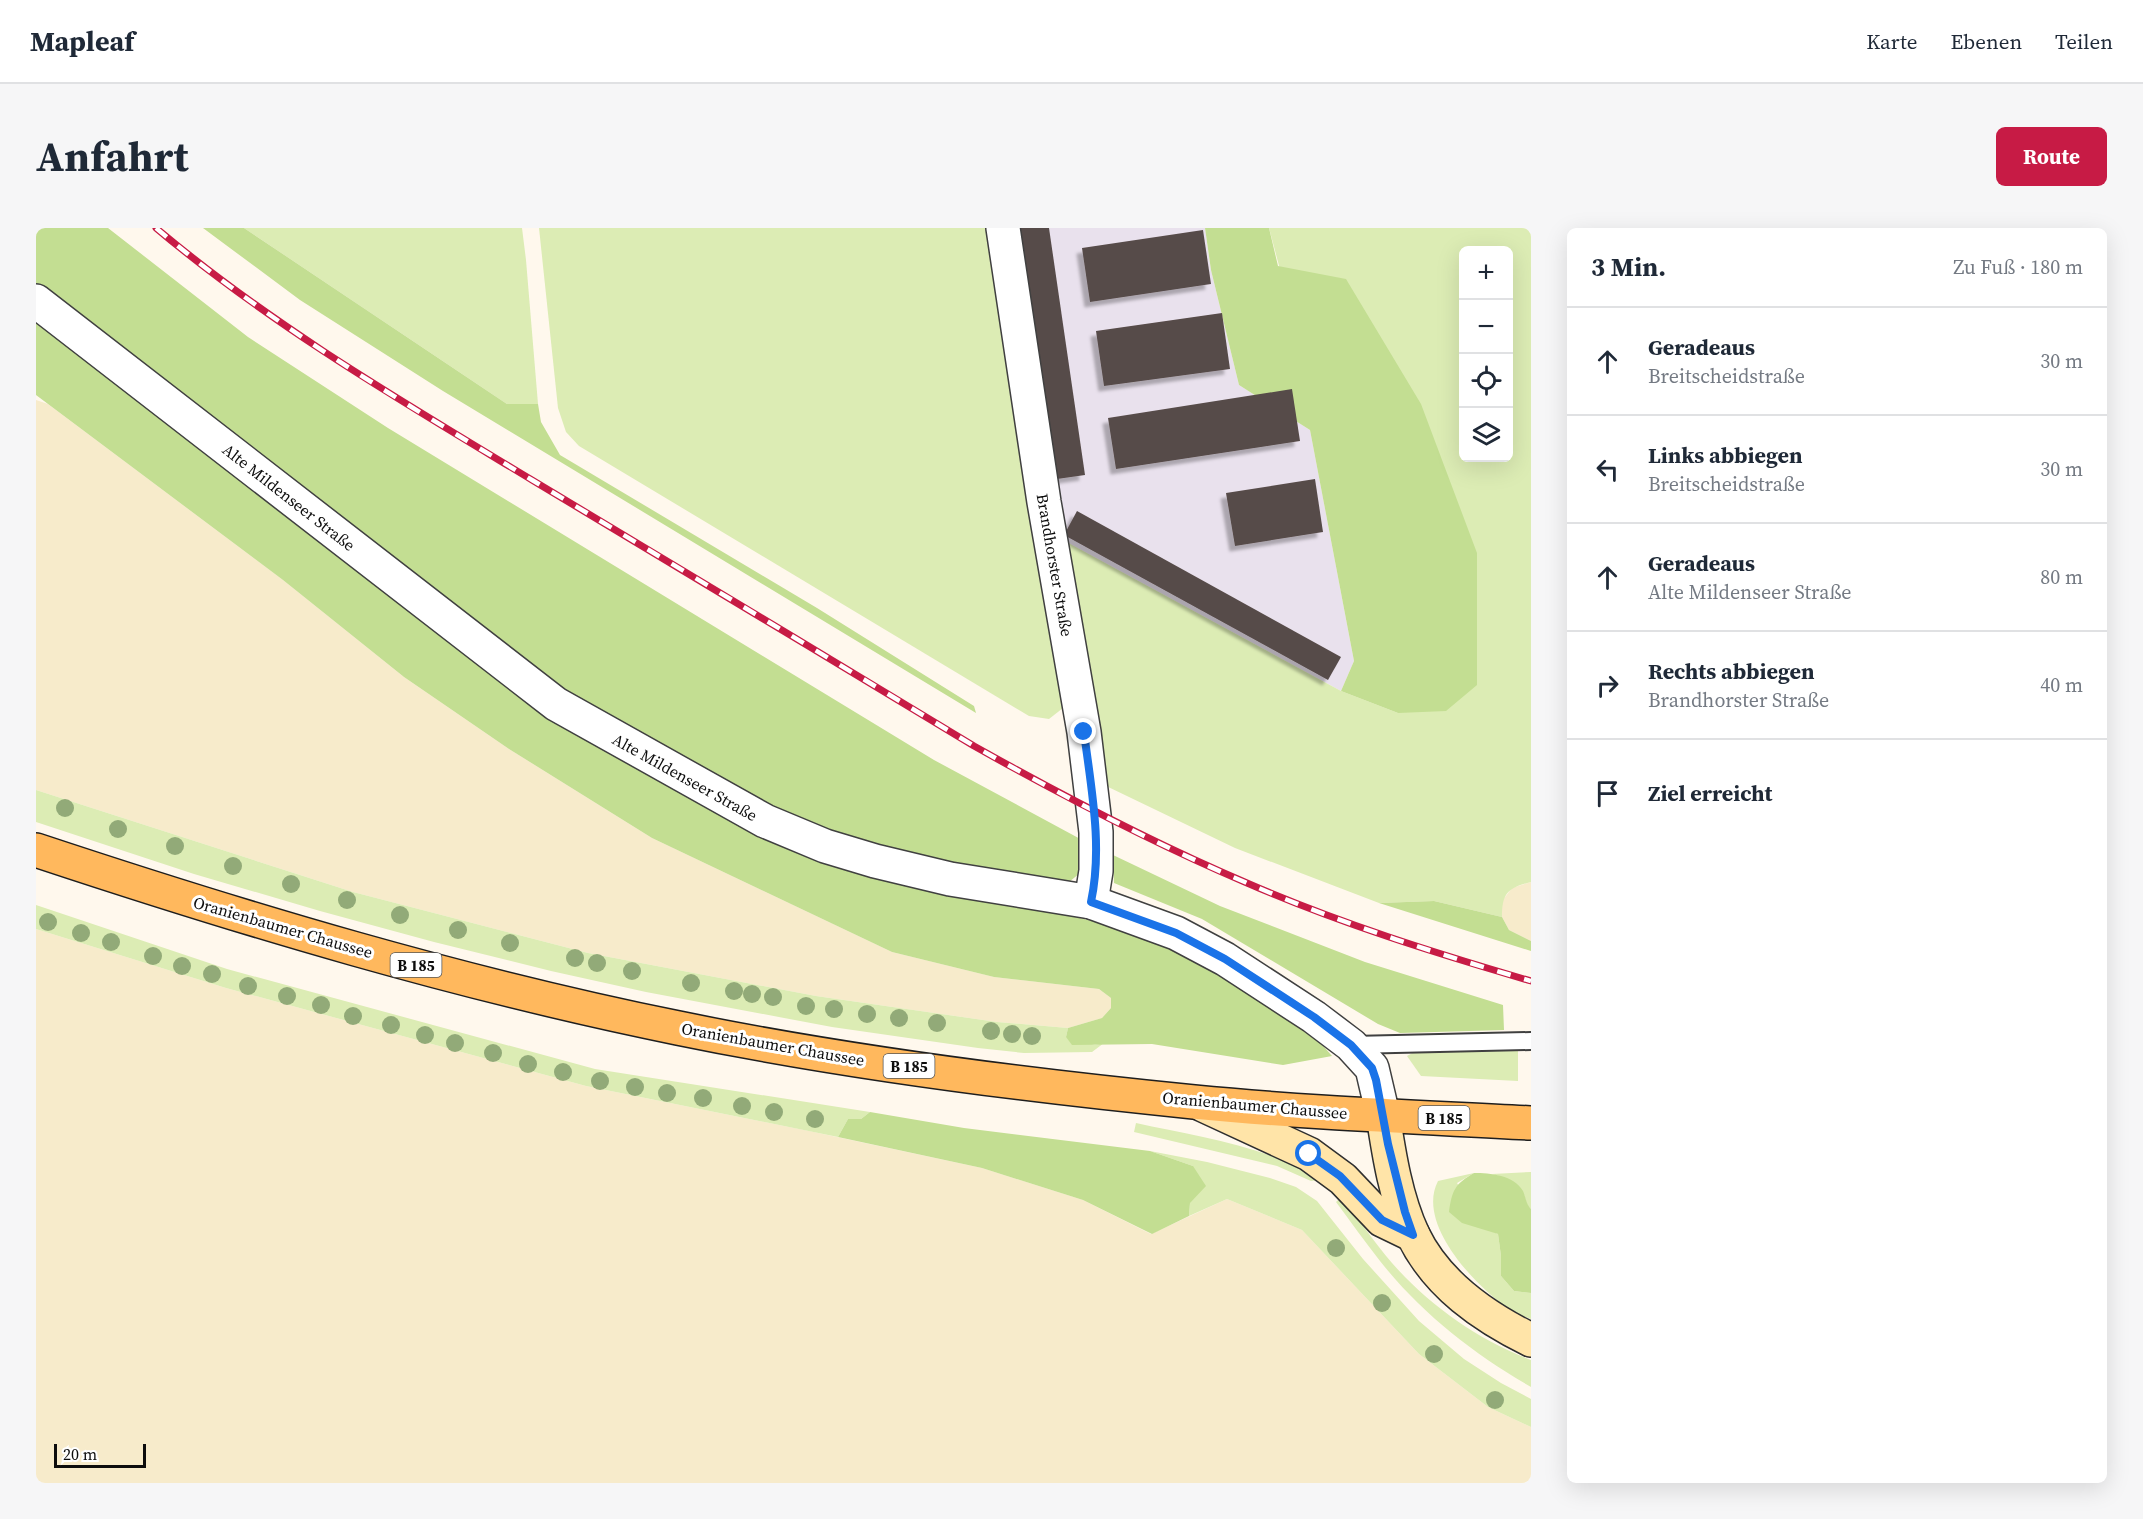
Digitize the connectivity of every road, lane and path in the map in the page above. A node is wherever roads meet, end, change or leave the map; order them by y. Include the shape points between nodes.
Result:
1 (1003, 228) edge
2 (36, 301) edge
3 (36, 850) edge
4 (1091, 902) junction
5 (1531, 1041) edge
6 (1351, 1045) junction
7 (1196, 1102) junction
8 (1383, 1115) junction
9 (1531, 1123) edge
10 (1413, 1235) junction
11 (1531, 1340) edge

1 - 4 street, Brandhorster Straße via 1087,755 1096,832
2 - 4 street, Alte Mildenseer Straße via 556,704 765,821 825,846 950,879
3 - 7 main road, Oranienbaumer Chaussee / B 185 via 177,897 562,1003 826,1055
4 - 6 street, Alte Mildenseer Straße via 1176,933 1225,959
5 - 6 lane
6 - 8 street, Alte Mildenseer Straße via 1372,1068
7 - 8 main road, Oranienbaumer Chaussee / B 185
7 - 10 street via 1309,1154 1340,1176 1382,1220
8 - 9 main road, Oranienbaumer Chaussee / B 185
8 - 10 street
10 - 11 street via 1429,1262 1461,1296 1499,1324

